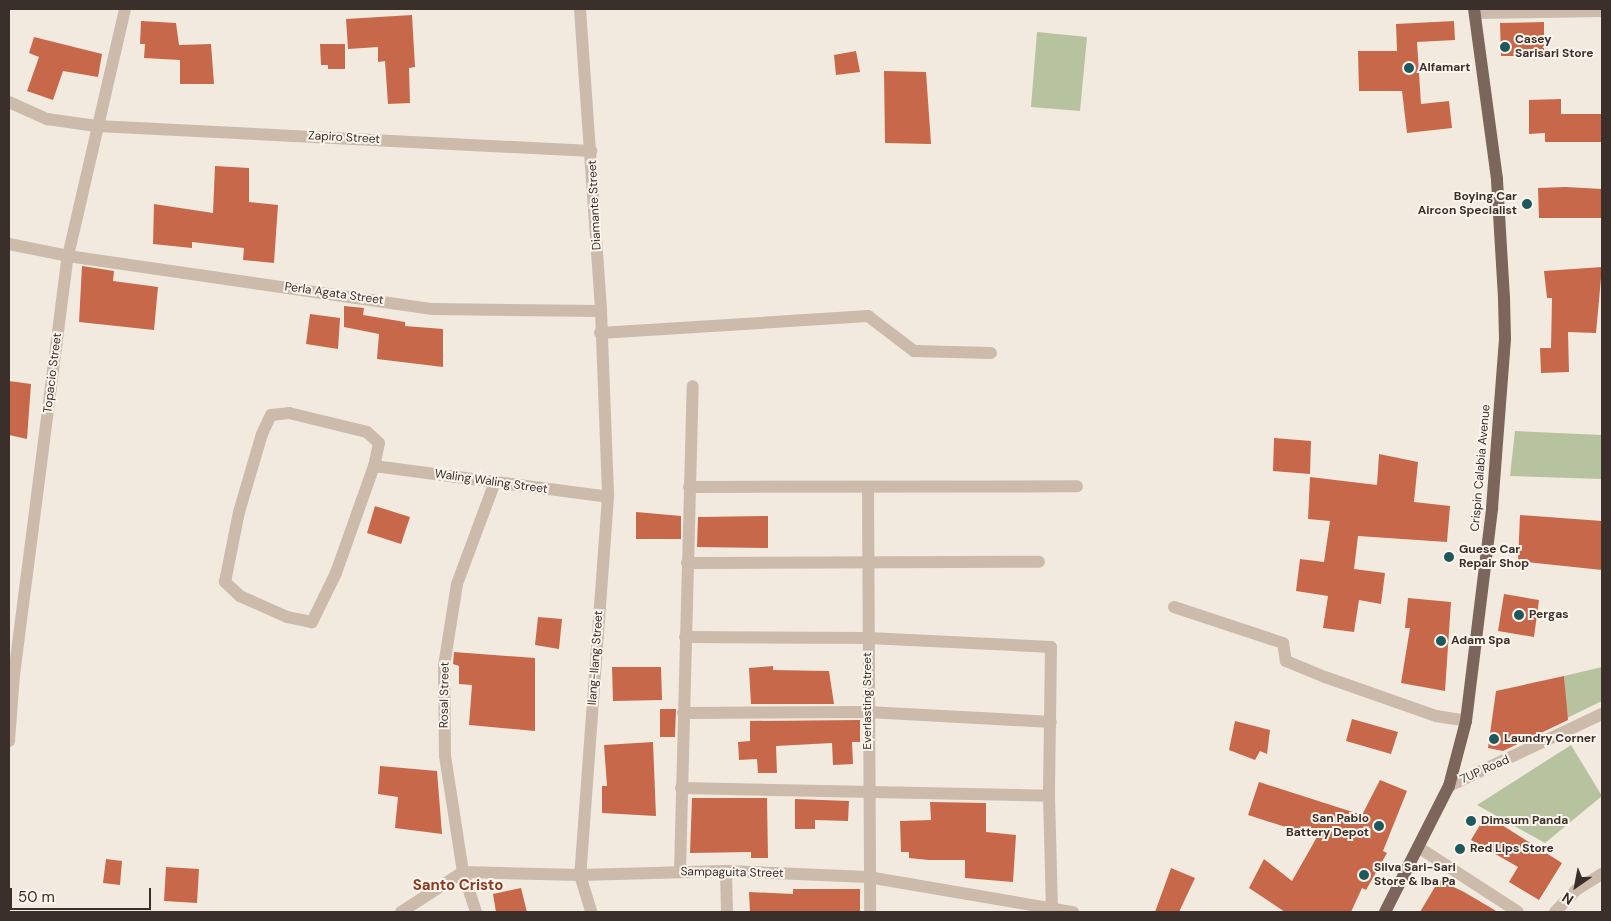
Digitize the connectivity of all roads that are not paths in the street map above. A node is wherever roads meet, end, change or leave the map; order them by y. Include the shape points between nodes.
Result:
1 (125, 9) edge
2 (580, 9) edge
3 (1474, 11) edge
4 (1602, 11) edge
5 (9, 102) edge
6 (97, 126) junction
7 (591, 151) junction
8 (9, 244) edge
9 (68, 256) junction
10 (601, 310) junction
11 (600, 333) junction
12 (991, 353) dead end
13 (693, 386) dead end
14 (604, 401) joint
15 (374, 466) junction
16 (495, 482) junction
17 (1077, 486) dead end
18 (689, 487) junction
19 (868, 489) junction
20 (608, 498) junction
21 (1039, 562) dead end
22 (687, 563) junction
23 (868, 563) junction
24 (1174, 608) dead end
25 (685, 637) junction
26 (868, 638) junction
27 (868, 712) junction
28 (683, 713) junction
29 (1602, 714) edge
30 (1466, 721) junction
31 (1051, 722) junction
32 (9, 741) edge
33 (1449, 786) junction
34 (681, 788) junction
35 (867, 792) junction
36 (1049, 796) junction
37 (1418, 847) junction
38 (680, 871) junction
39 (726, 871) junction
40 (463, 872) junction
41 (1602, 874) edge
42 (580, 875) junction
43 (868, 877) junction
44 (1052, 910) edge
45 (401, 912) edge
46 (476, 912) edge
47 (591, 912) edge
48 (727, 912) edge
49 (870, 912) edge
50 (1072, 912) edge
51 (1385, 912) edge
52 (1518, 912) edge
53 (1555, 912) edge

1 - 6 street, Topacio Street
2 - 7 street, Diamante Street
3 - 4 street
3 - 30 main road, Crispin Calabia Avenue via 1497,179 1505,339 1492,508
5 - 6 street, Zapiro Street via 47,119
6 - 7 street, Zapiro Street
6 - 9 street, Topacio Street
7 - 10 street, Diamante Street
8 - 9 street, Perla Agata Street
9 - 10 street, Perla Agata Street via 432,309
9 - 32 street, Topacio Street via 14,675
10 - 11 street, Diamante Street
11 - 12 street via 868,316 914,351
11 - 14 street, Diamante Street
13 - 18 street
14 - 20 street, Ilang-Ilang Street
15 - 15 street via 336,573 312,622 287,617 248,599 225,582 239,512 271,414 289,413 367,432 379,443
15 - 16 street, Waling Waling Street
16 - 20 street, Waling Waling Street
16 - 40 street, Rosal Street via 457,584 444,666 445,756
17 - 19 street
18 - 19 street
18 - 22 street
19 - 23 street, Everlasting Street
20 - 42 street, Ilang-Ilang Street
21 - 23 street
22 - 23 street
22 - 25 street
23 - 26 street, Everlasting Street
24 - 30 street via 1283,643 1286,661 1325,677 1436,716
25 - 26 street
25 - 28 street
26 - 27 street, Everlasting Street
26 - 31 street via 1052,647
27 - 28 street
27 - 31 street
27 - 35 street, Everlasting Street
28 - 34 street
29 - 33 street, 7UP Road
30 - 33 main road, Crispin Calabia Avenue
31 - 36 street
33 - 37 main road, Crispin Calabia Avenue
34 - 35 street
34 - 38 street
35 - 36 street
35 - 43 street, Everlasting Street
36 - 44 street
37 - 51 main road, Crispin Calabia Avenue
37 - 52 street
38 - 39 street, Sampaguita Street
38 - 42 street, Sampaguita Street
39 - 43 street, Sampaguita Street
39 - 48 street
40 - 42 street, Sampaguita Street
40 - 45 street
40 - 46 street, Rosal Street
41 - 53 street via 1576,890
42 - 47 street, Ilang-Ilang Street
43 - 44 street, Sampaguita Street
43 - 49 street, Everlasting Street
44 - 50 street, Sampaguita Street

